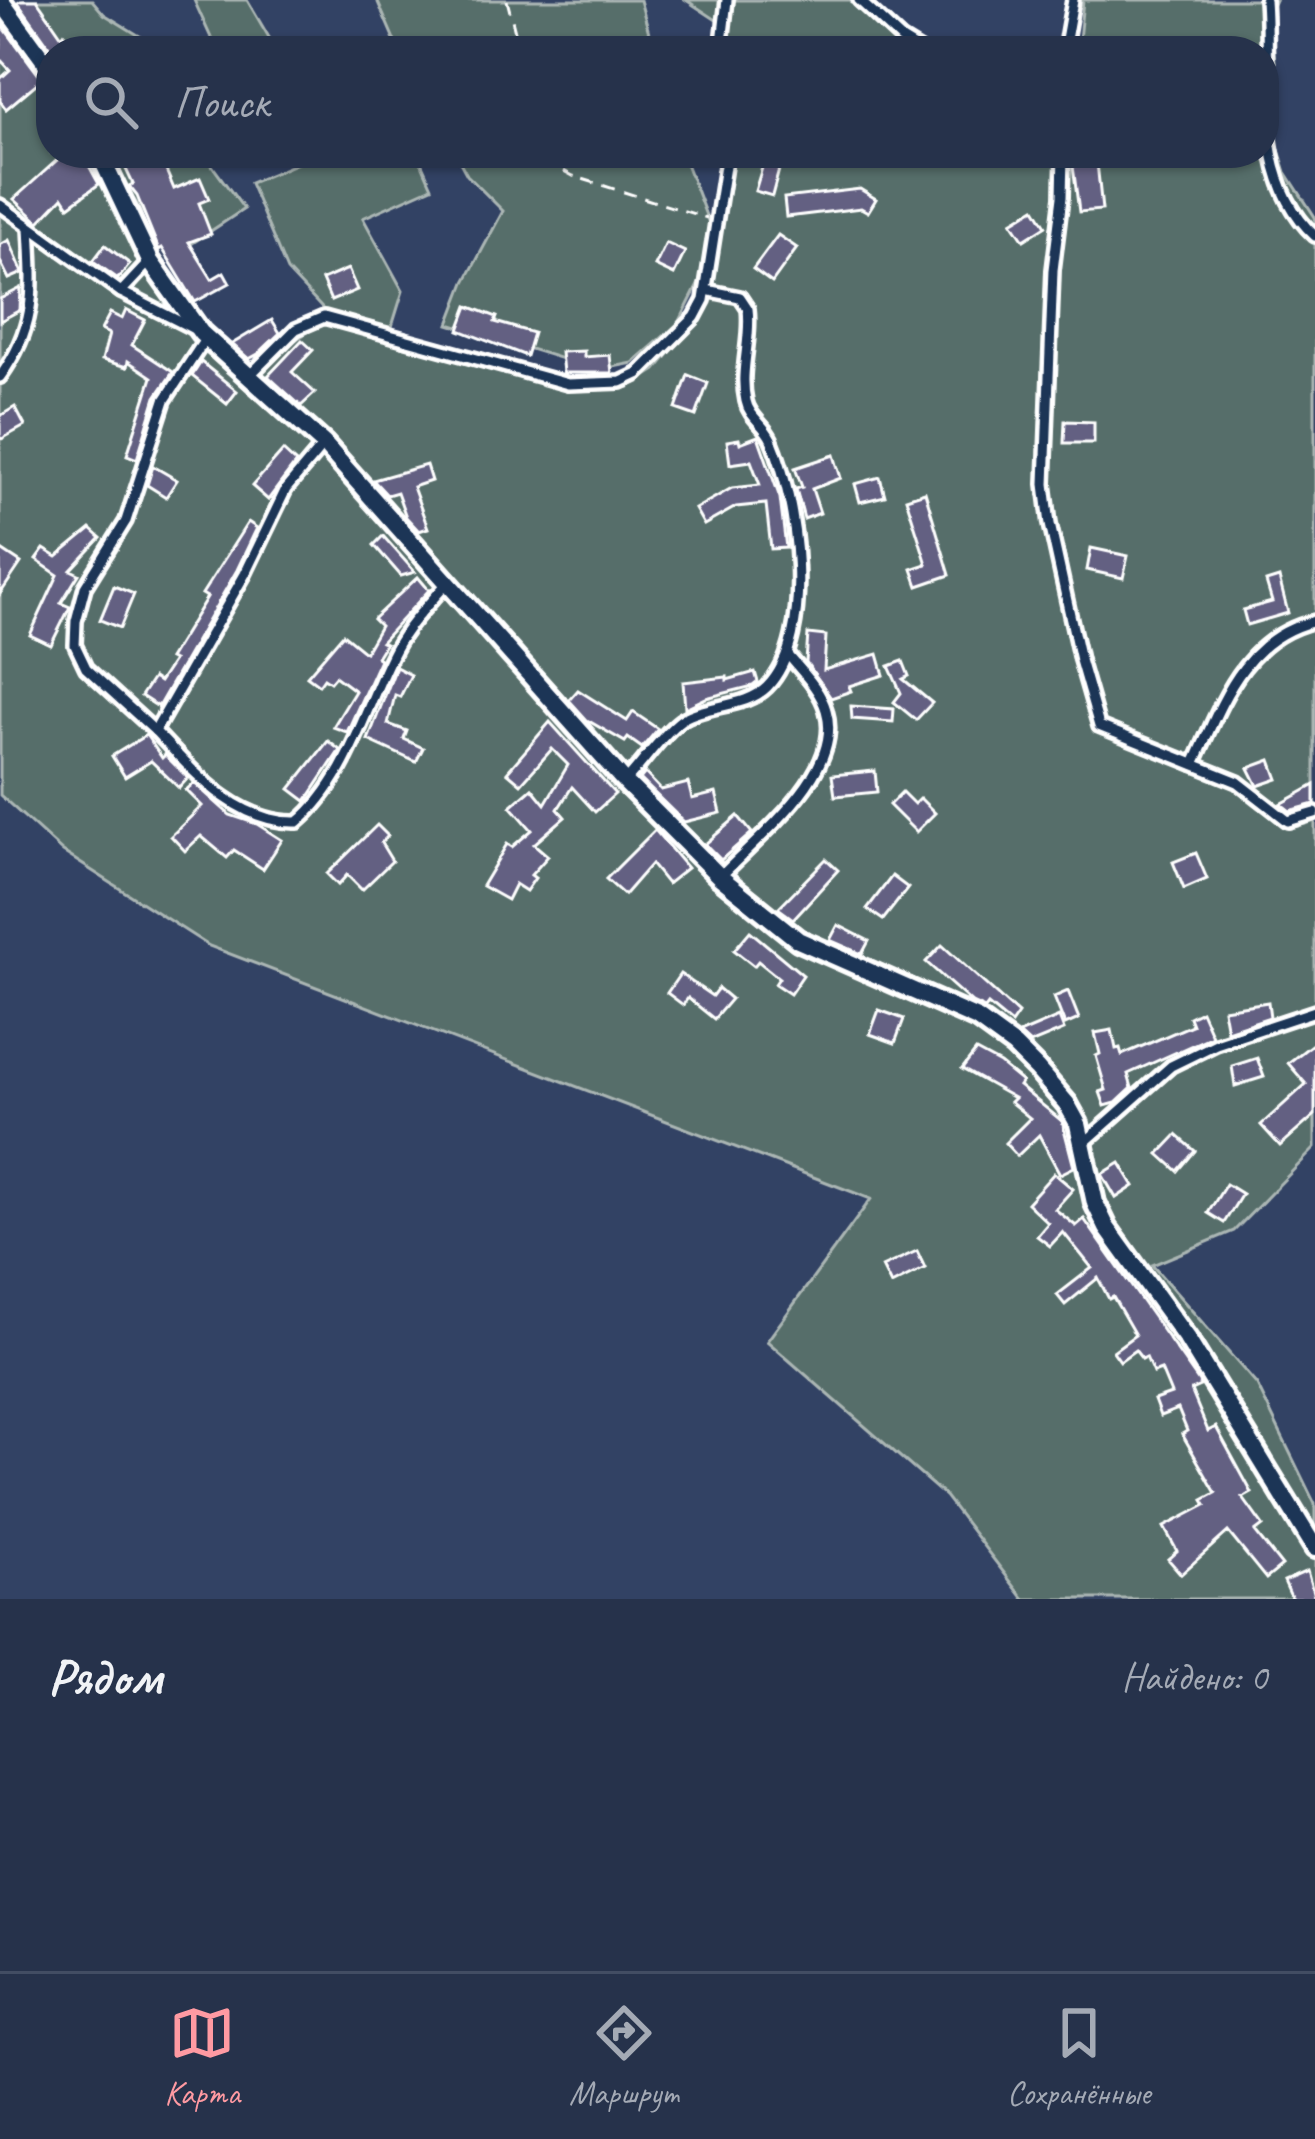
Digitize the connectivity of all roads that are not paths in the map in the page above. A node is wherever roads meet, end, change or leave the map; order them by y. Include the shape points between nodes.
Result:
1 (0, 0) edge
2 (727, 0) edge
3 (860, 0) edge
4 (1073, 0) edge
5 (1265, 0) edge
6 (723, 36) edge
7 (898, 36) edge
8 (1067, 36) edge
9 (1266, 36) edge
10 (36, 49) edge
11 (1279, 167) edge
12 (106, 168) edge
13 (725, 168) edge
14 (1062, 168) edge
15 (0, 206) edge
16 (30, 227) junction
17 (1315, 236) edge
18 (150, 261) junction
19 (706, 290) junction
20 (122, 292) junction
21 (203, 335) junction
22 (0, 376) edge
23 (248, 376) junction
24 (324, 444) junction
25 (448, 582) junction
26 (1315, 621) edge
27 (789, 656) junction
28 (155, 730) junction
29 (1194, 764) junction
30 (625, 782) junction
31 (1315, 813) edge
32 (720, 877) junction
33 (1315, 1012) edge
34 (1084, 1143) junction
35 (1315, 1548) edge

1 - 10 street
2 - 6 lane
3 - 7 lane
4 - 8 lane
5 - 9 lane
11 - 17 lane via 1298,218
12 - 18 street
13 - 19 lane
14 - 29 lane via 1045,436 1050,524 1080,660 1100,728
15 - 16 lane
16 - 20 lane
16 - 22 lane via 31,316
18 - 20 lane
18 - 21 street
19 - 23 lane via 695,317 621,382 560,382 324,317 296,329
19 - 27 lane via 740,297 748,309 744,394 782,470 794,535 797,614
20 - 21 lane
21 - 23 street
21 - 28 lane via 165,400 126,521 85,587 76,621 82,663
23 - 24 street
24 - 25 street
24 - 28 lane via 286,489
25 - 28 lane via 399,642 344,761 298,822 219,795
25 - 30 street
26 - 29 lane via 1254,652
27 - 30 lane via 764,691 677,723
27 - 32 lane via 825,706 830,738 811,781
29 - 31 lane via 1238,782 1287,821
30 - 32 street
32 - 34 street via 798,940 992,1028 1067,1104
33 - 34 lane via 1172,1066
34 - 35 street via 1107,1228

